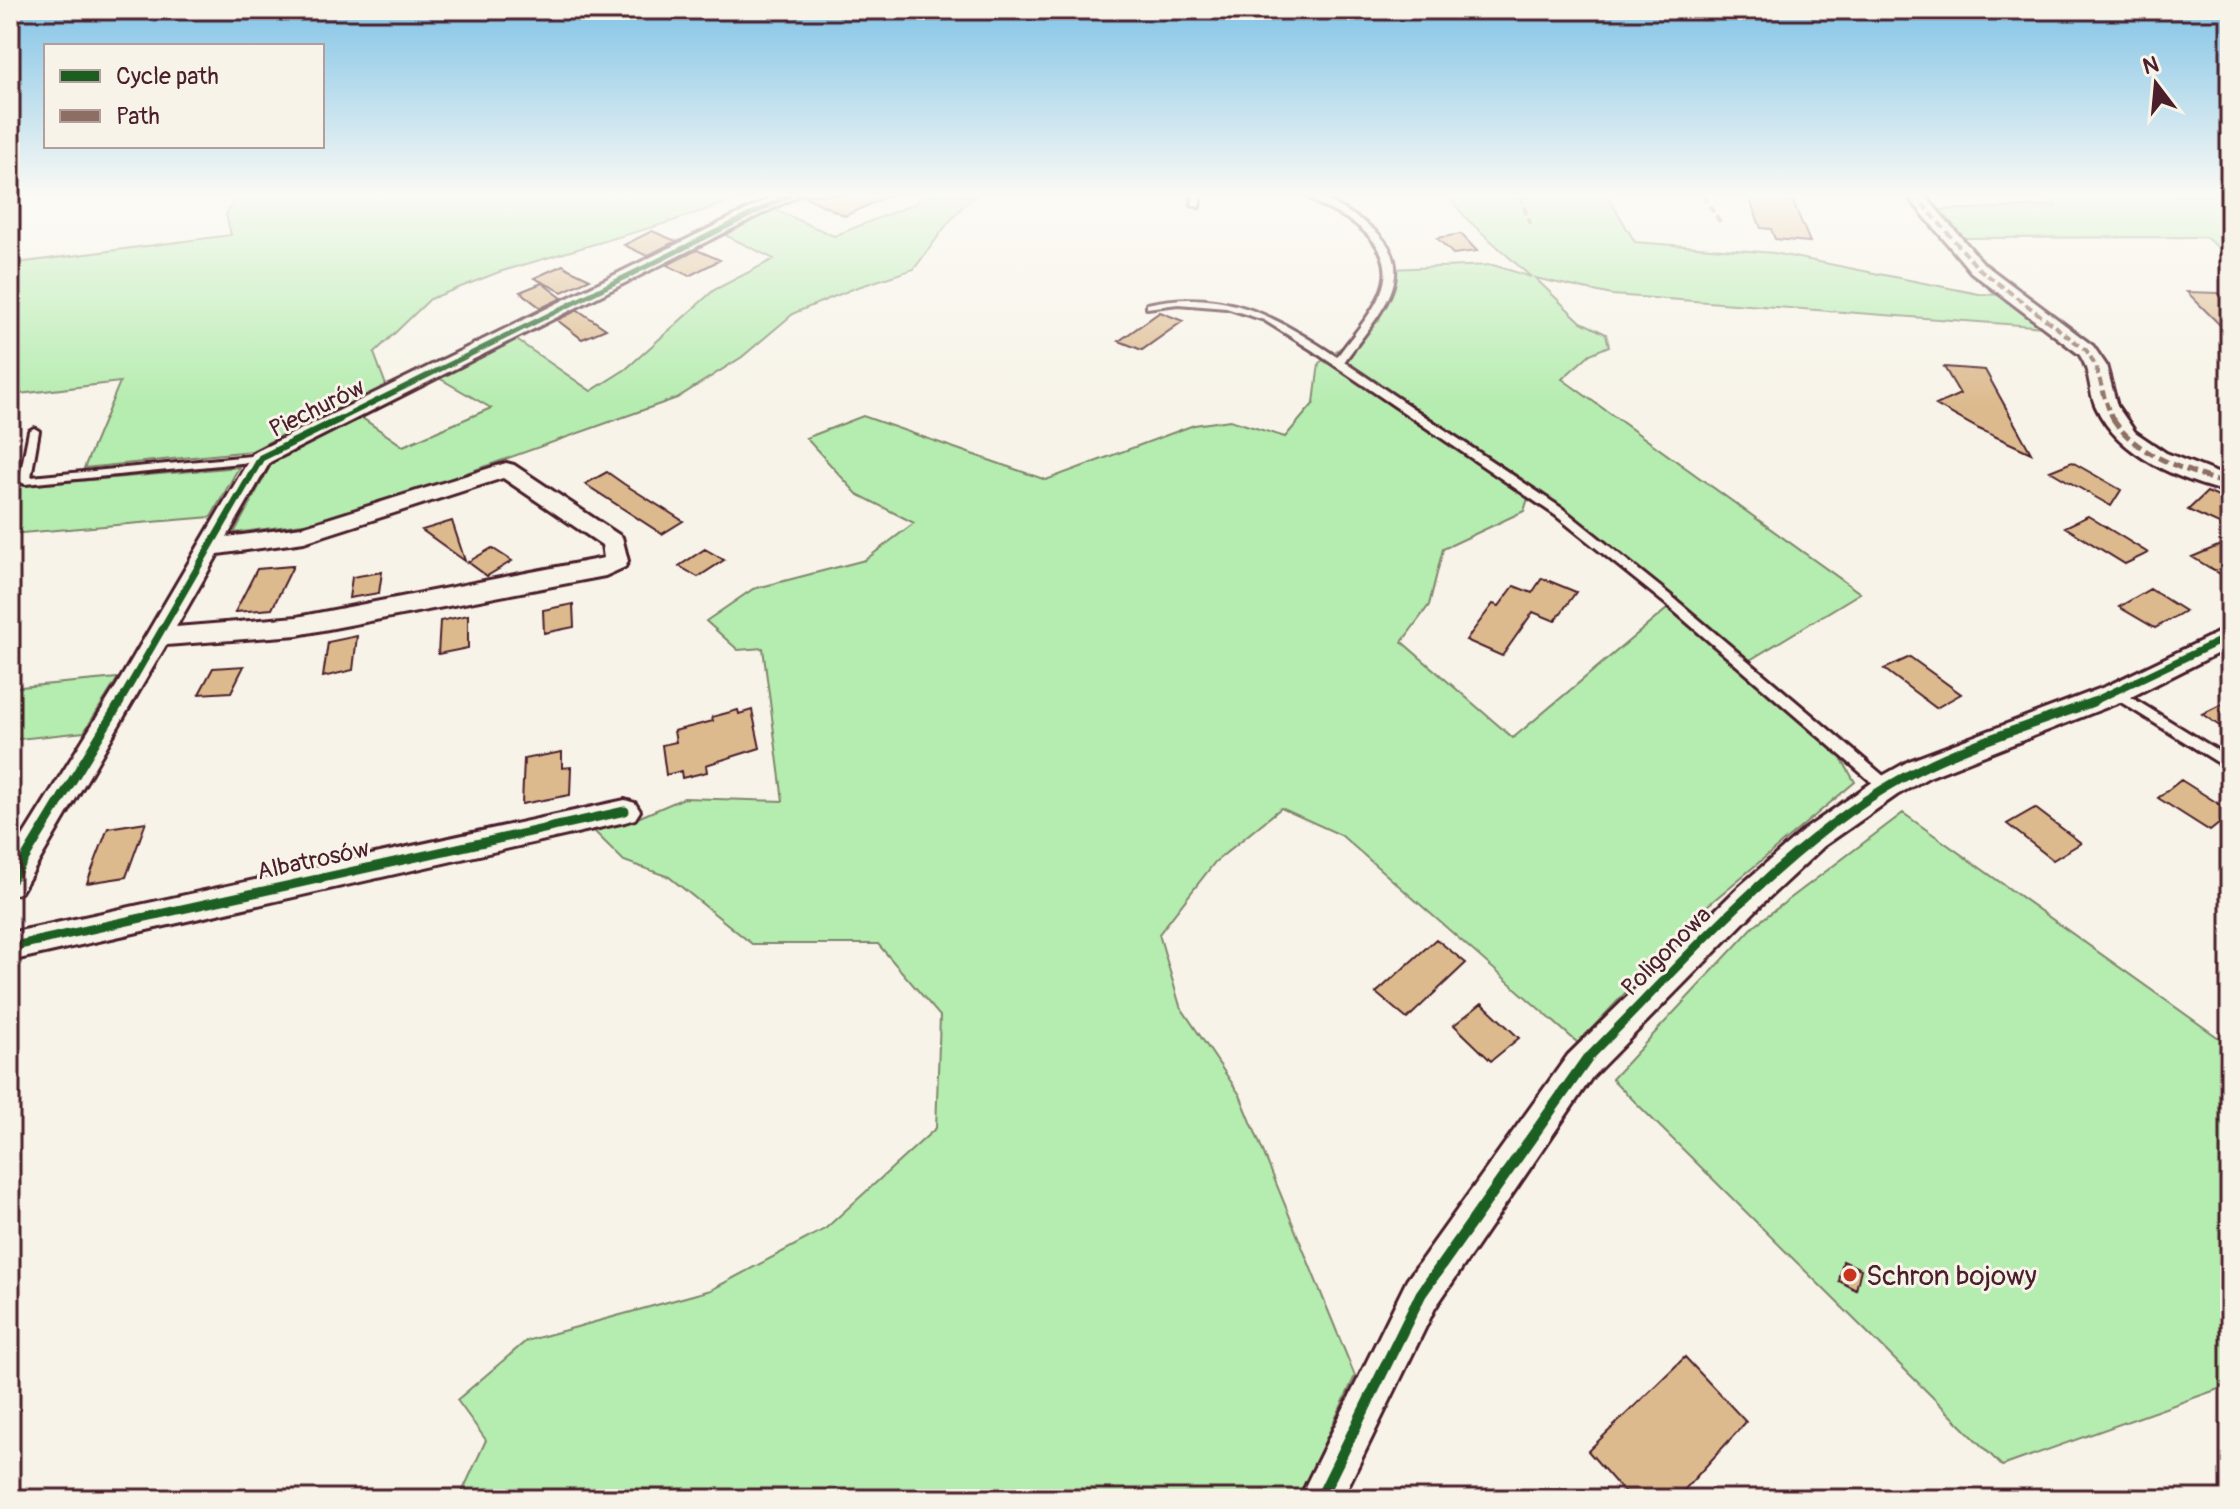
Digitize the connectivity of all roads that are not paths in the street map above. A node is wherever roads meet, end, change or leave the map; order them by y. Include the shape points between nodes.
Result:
1 (648, 265) edge
2 (1390, 265) edge
3 (1977, 265) edge
4 (1150, 306) dead end
5 (1351, 343) junction
6 (1316, 348) junction
7 (1338, 363) junction
8 (34, 431) dead end
9 (261, 458) junction
10 (2230, 486) edge
11 (210, 547) junction
12 (2230, 636) edge
13 (158, 637) junction
14 (2116, 693) junction
15 (2230, 765) edge
16 (1887, 787) junction
17 (625, 811) dead end
18 (10, 883) edge
19 (10, 947) edge
20 (1320, 1499) edge

1 - 9 street, Piechurów
2 - 5 lane via 1390,293 1375,319
3 - 10 street via 2085,350 2102,377 2105,404 2138,448
4 - 6 lane via 1178,301 1227,305 1267,318
5 - 6 lane
5 - 7 lane
6 - 7 lane
7 - 16 lane via 1559,512
8 - 9 lane via 25,481
9 - 11 street, Piechurów
11 - 13 street, Piechurów
11 - 13 street via 304,534 506,470 614,542 616,561 605,568 297,626
12 - 14 street, Poligonowa
13 - 18 street, Piechurów
14 - 15 lane
14 - 16 street, Poligonowa via 1919,769
16 - 20 street, Poligonowa via 1793,857 1580,1066 1421,1294
17 - 19 street, Albatrosów

